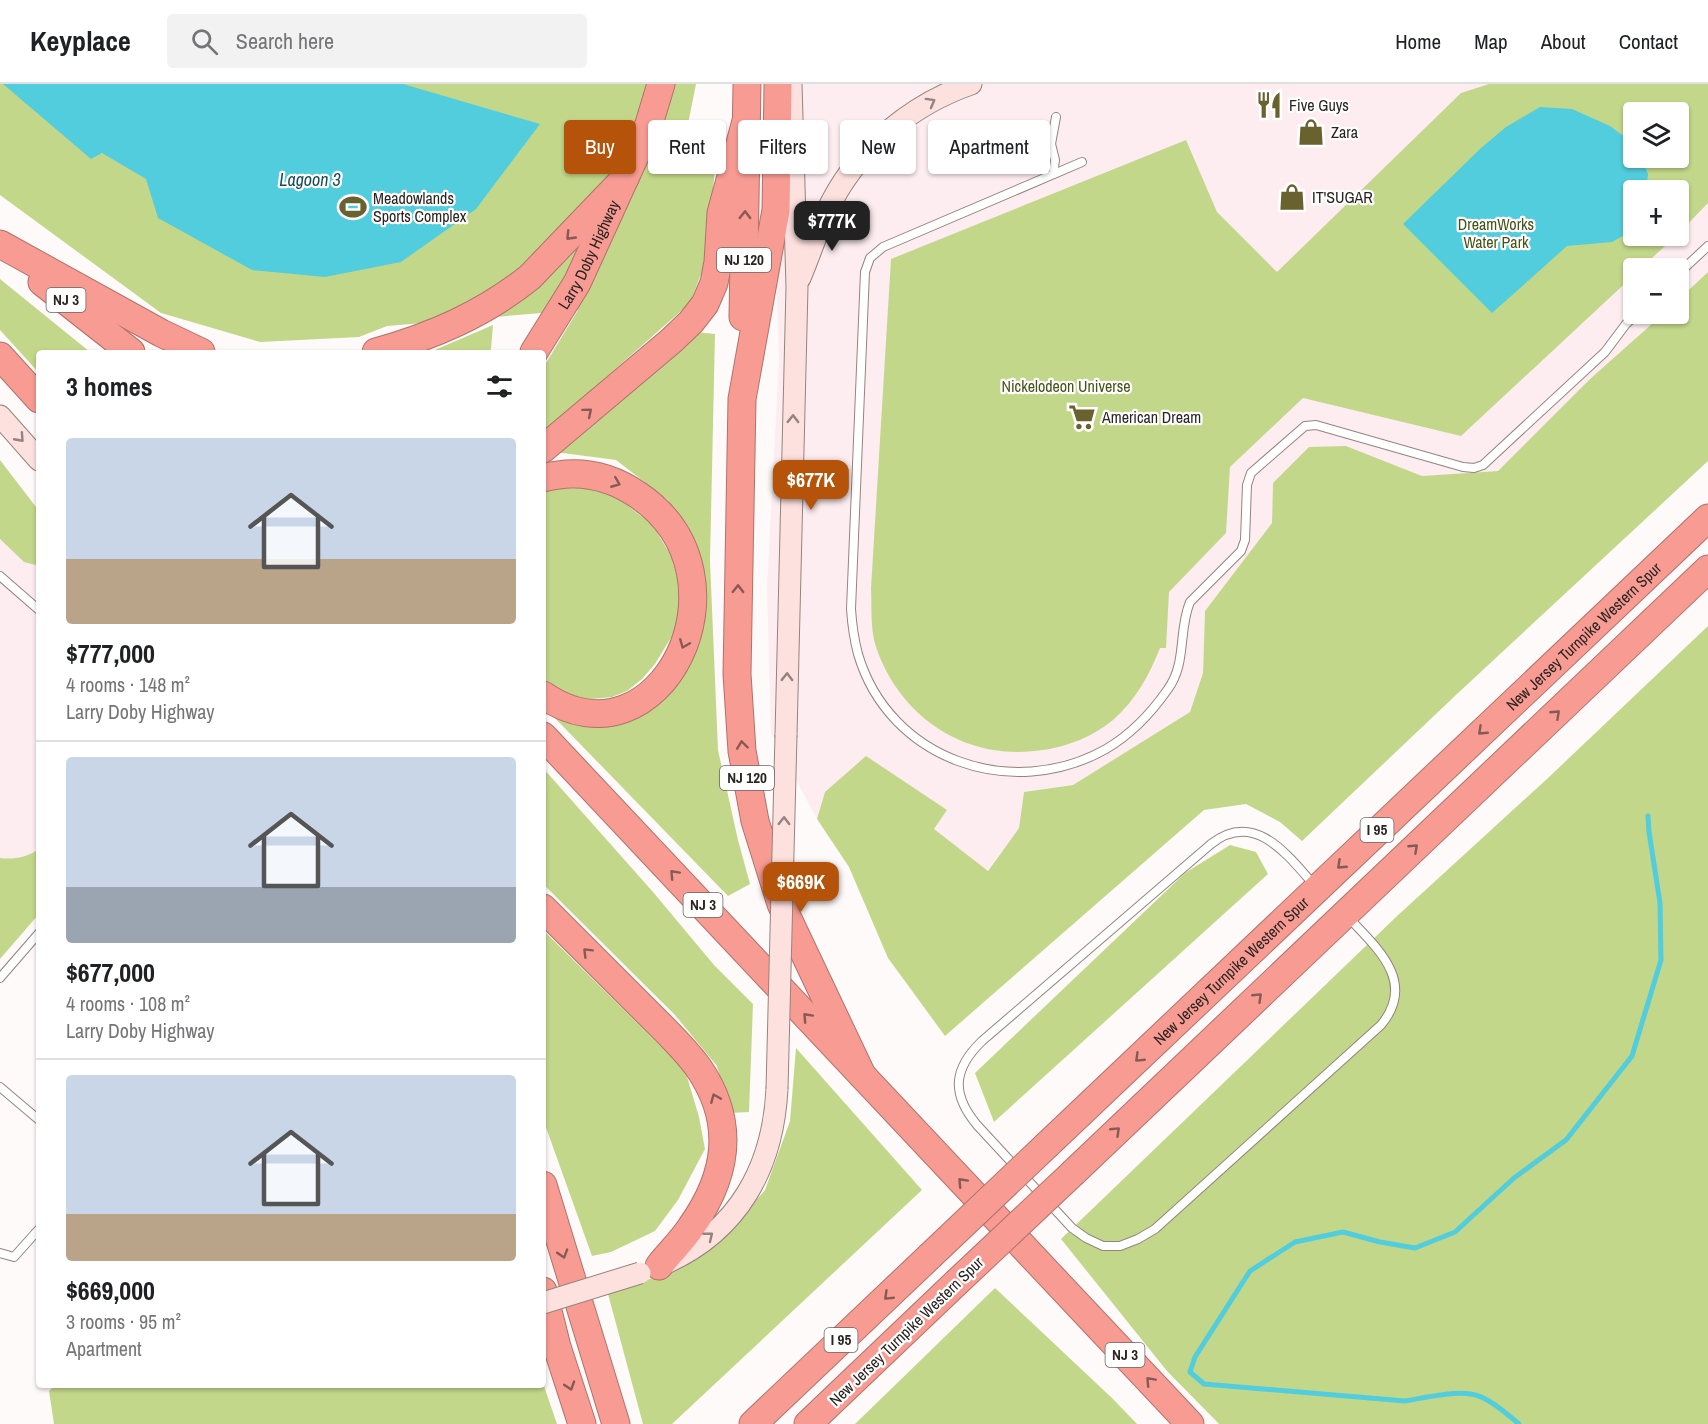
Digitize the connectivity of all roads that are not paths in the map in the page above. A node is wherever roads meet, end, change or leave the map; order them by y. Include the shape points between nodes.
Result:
1 (661, 84) edge
2 (747, 84) edge
3 (778, 84) edge
4 (791, 84) edge
5 (971, 84) edge
6 (1056, 117) dead end
7 (747, 120) edge
8 (738, 153) edge
9 (1082, 162) dead end
10 (746, 174) edge
11 (1053, 174) junction
12 (625, 178) junction
13 (0, 244) edge
14 (1708, 246) edge
15 (0, 249) edge
16 (1689, 264) edge
17 (797, 287) junction
18 (1626, 324) edge
19 (128, 350) edge
20 (196, 350) edge
21 (382, 350) edge
22 (535, 350) edge
23 (0, 356) edge
24 (36, 396) edge
25 (742, 399) junction
26 (0, 416) edge
27 (546, 446) edge
28 (36, 457) edge
29 (546, 477) edge
30 (1708, 518) edge
31 (1708, 569) edge
32 (0, 576) edge
33 (36, 605) edge
34 (546, 698) edge
35 (546, 739) edge
36 (1317, 888) junction
37 (546, 911) edge
38 (1345, 914) junction
39 (36, 936) edge
40 (0, 978) edge
41 (862, 1075) junction
42 (0, 1087) edge
43 (36, 1117) edge
44 (546, 1197) edge
45 (36, 1231) edge
46 (0, 1253) edge
47 (649, 1269) junction
48 (546, 1302) edge
49 (546, 1303) edge
50 (546, 1320) edge
51 (557, 1347) junction
52 (582, 1424) edge
53 (616, 1424) edge
54 (753, 1424) edge
55 (808, 1424) edge
56 (1190, 1424) edge

1 - 12 highway, Larry Doby Highway via 649,124
2 - 7 highway, NJ 120
3 - 25 highway via 776,210
4 - 17 street
17 -> 5 street via 831,202 860,160 886,133 916,111
6 - 11 lane via 1051,144
27 -> 8 highway via 676,336 705,304 716,273 721,213
9 - 11 lane
25 -> 10 highway, NJ 120
11 - 18 lane via 883,247 870,258 865,272 851,609 858,655 879,698 913,737 946,756 988,770 1022,773 1079,762 1120,740 1152,710 1170,687 1181,660 1190,602 1241,551 1251,473 1305,426 1316,425 1474,468 1483,465 1605,352
12 -> 21 highway via 530,278 512,291 436,333
12 - 22 highway, Larry Doby Highway via 577,283
13 - 20 highway
14 - 16 lane
15 - 19 highway, NJ 3
47 -> 17 street, bridge via 691,1250 737,1208 768,1148 775,1115
23 - 24 highway
41 -> 25 highway, NJ 120 via 781,904 750,798 737,674
26 -> 28 street
29 -> 34 highway via 588,474 616,482 643,498 676,533 688,561 693,590 692,620 679,656 665,678 645,697 623,709 598,714 574,711
30 -> 36 highway, New Jersey Turnpike Western Spur / I 95
38 -> 31 highway, New Jersey Turnpike Western Spur / I 95
32 - 33 lane
41 -> 35 highway, NJ 3
36 - 38 lane via 1272,842 1244,831 1226,834 969,1055 958,1079 966,1111 1072,1228 1095,1243 1112,1246 1129,1244 1147,1234 1381,1025 1392,1009 1394,979 1383,957
36 -> 54 highway, New Jersey Turnpike Western Spur / I 95, bridge
47 -> 37 highway via 690,1230 706,1203 722,1155 720,1112 708,1083 687,1053
55 -> 38 highway, New Jersey Turnpike Western Spur / I 95, bridge
39 - 40 lane
56 -> 41 highway, NJ 3
42 - 43 lane
44 -> 53 highway
45 - 46 lane via 14,1257
47 - 48 street, bridge
49 - 51 highway
50 - 51 highway
51 -> 52 highway

